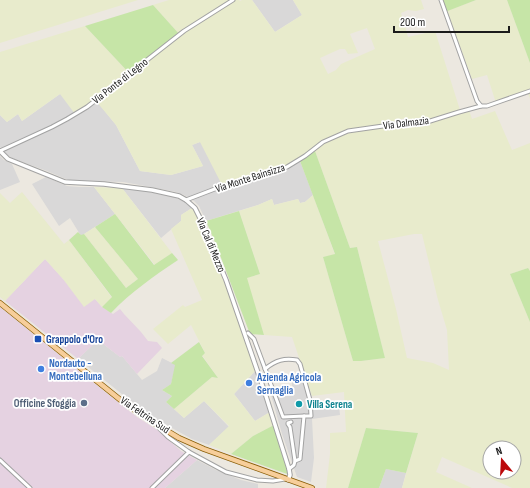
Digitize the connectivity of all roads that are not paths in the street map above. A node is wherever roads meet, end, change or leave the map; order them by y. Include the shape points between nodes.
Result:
1 (233, 0) edge
2 (440, 0) edge
3 (530, 92) edge
4 (481, 106) junction
5 (353, 130) joint
6 (0, 151) edge
7 (186, 200) junction
8 (0, 303) edge
9 (248, 333) dead end
10 (265, 369) junction
11 (304, 416) junction
12 (289, 417) junction
13 (154, 423) junction
14 (189, 452) junction
15 (0, 460) edge
16 (294, 462) junction
17 (289, 469) junction
18 (287, 479) junction
19 (30, 488) edge
20 (152, 488) edge
21 (312, 488) edge

1 - 6 street, Via Ponte di Legno via 184,31 87,107 52,127
2 - 4 street via 476,101
3 - 4 street, Via Dalmazia
4 - 5 street, Via Dalmazia via 427,122
5 - 7 street, Via Monte Bainsizza via 323,142 287,167
6 - 7 street via 8,159 65,182 139,188 179,196
7 - 17 street, Via Cal di Mezzo via 195,208 226,280
8 - 13 main road, Via Feltrina Sud via 123,402
9 - 10 street via 254,339
10 - 11 street via 279,360 297,360 310,400 311,416
10 - 12 street via 283,417
11 - 12 street
11 - 16 street via 300,459
12 - 16 street
13 - 14 street
13 - 18 main road, Via Feltrina Sud via 204,449
14 - 18 street via 226,472 257,480
14 - 20 street
15 - 19 street
16 - 17 street
17 - 18 street, Via Cal di Mezzo via 290,475
18 - 21 main road, Via Feltrina Sud

